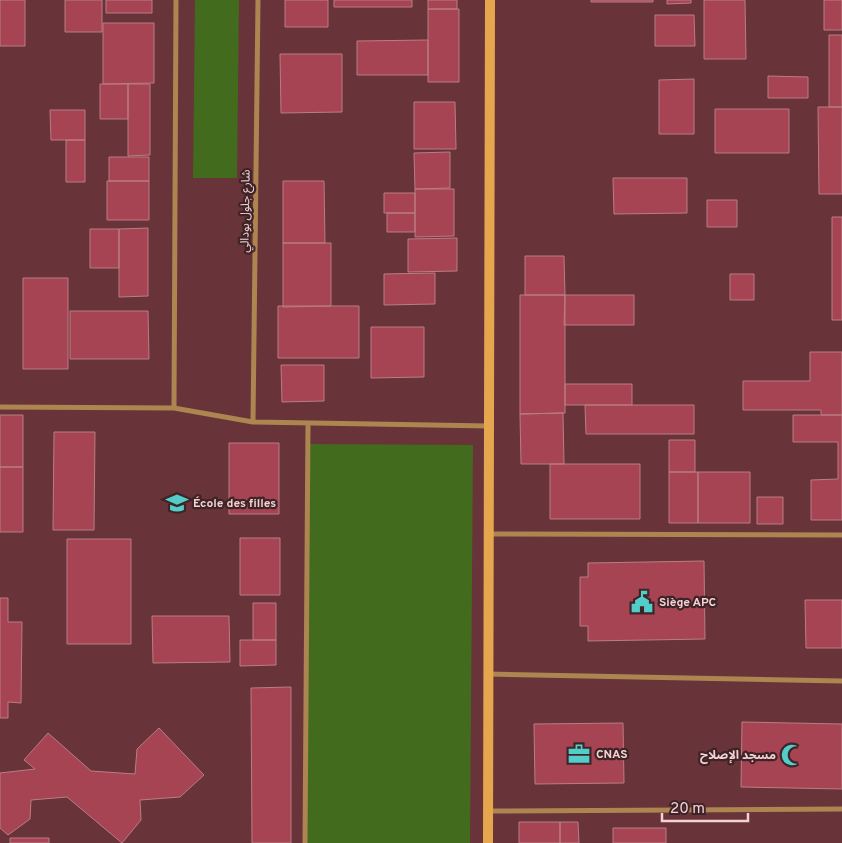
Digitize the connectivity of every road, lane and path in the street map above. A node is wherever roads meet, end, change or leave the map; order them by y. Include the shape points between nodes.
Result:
1 (176, 0) edge
2 (258, 0) edge
3 (490, 0) edge
4 (0, 407) edge
5 (174, 408) junction
6 (253, 422) junction
7 (308, 424) junction
8 (489, 426) junction
9 (489, 534) junction
10 (842, 535) edge
11 (488, 674) junction
12 (842, 681) edge
13 (842, 809) edge
14 (489, 811) junction
15 (305, 843) edge
16 (488, 843) edge

1 - 5 street
2 - 6 street, شارع جلول بودالي
3 - 8 main road
4 - 5 street
5 - 6 street
6 - 7 street
7 - 8 street
7 - 15 street
8 - 9 main road
9 - 10 street
9 - 11 main road
11 - 12 street
11 - 14 main road
13 - 14 street
14 - 16 main road

